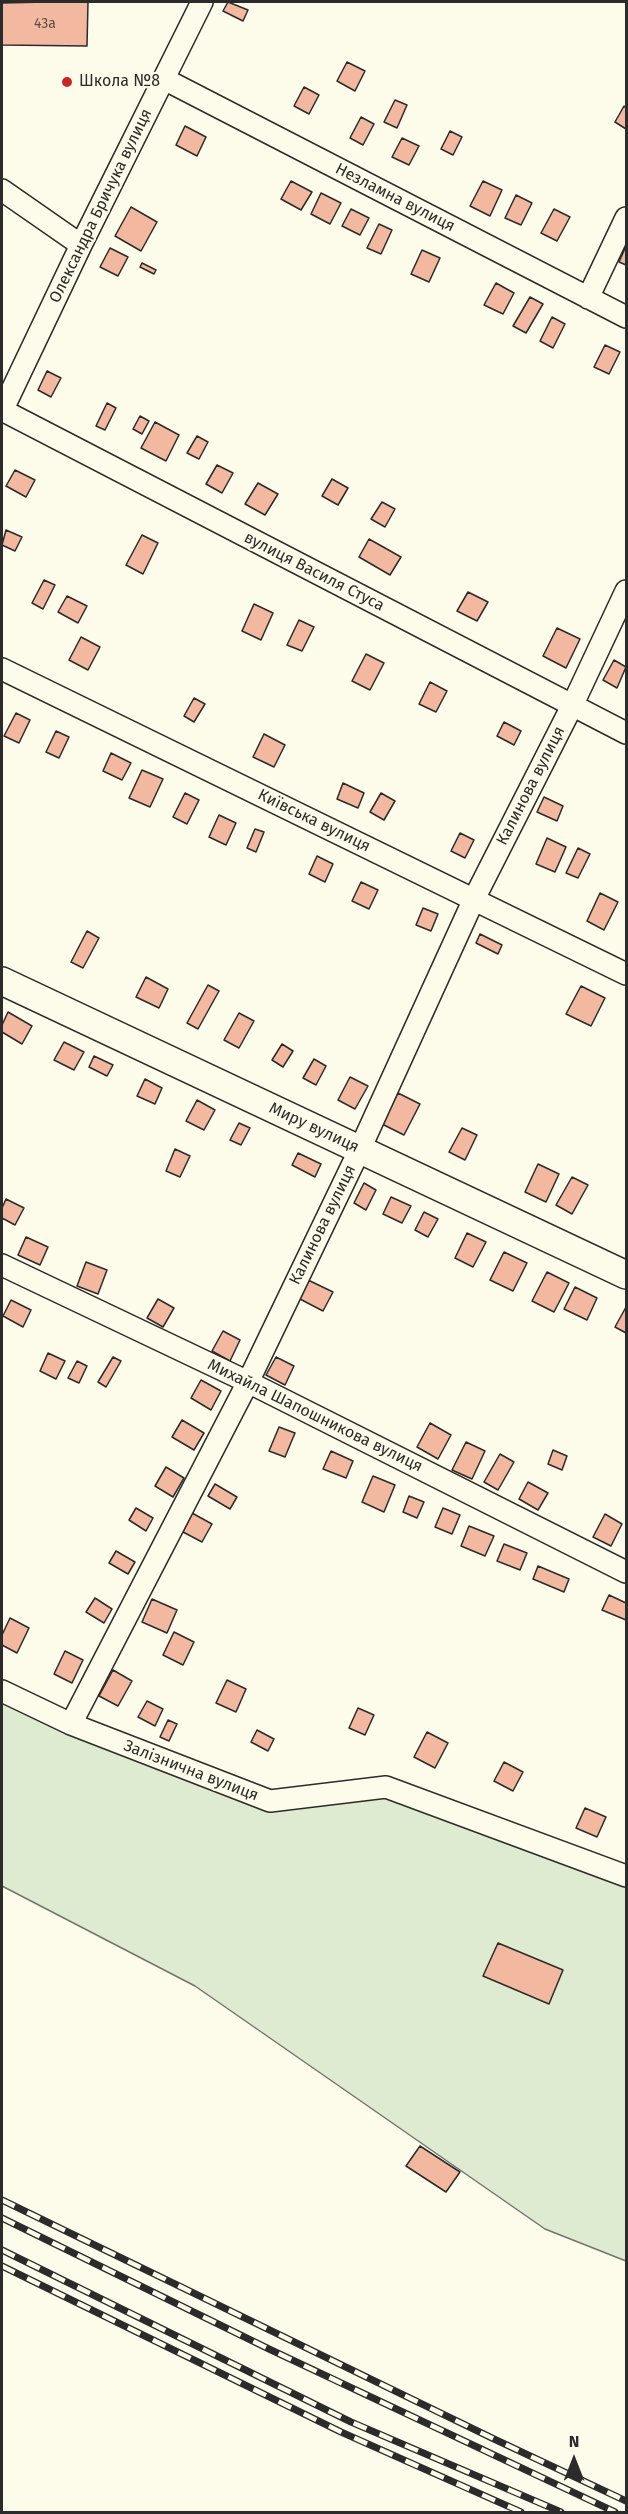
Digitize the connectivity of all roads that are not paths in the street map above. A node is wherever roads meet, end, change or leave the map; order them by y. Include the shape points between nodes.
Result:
1 (202, 2) edge
2 (164, 79) junction
3 (2, 190) edge
4 (627, 218) edge
5 (81, 245) junction
6 (588, 298) junction
7 (627, 317) edge
8 (2, 411) edge
9 (627, 591) edge
10 (2, 669) edge
11 (572, 706) junction
12 (627, 733) edge
13 (474, 899) junction
14 (627, 974) edge
15 (2, 981) edge
16 (360, 1149) junction
17 (2, 1264) edge
18 (627, 1275) edge
19 (248, 1382) junction
20 (627, 1572) edge
21 (2, 1691) edge
22 (71, 1724) junction
23 (627, 1876) edge

1 - 2 street, Олександра Бричука вулиця
2 - 5 street, Олександра Бричука вулиця
2 - 6 street, Незламна вулиця
3 - 5 street
4 - 6 street
5 - 8 street, Олександра Бричука вулиця
6 - 7 street, Незламна вулиця
8 - 11 street, вулиця Василя Стуса
9 - 11 street, Калинова вулиця
10 - 13 street, Київська вулиця
11 - 12 street, вулиця Василя Стуса
11 - 13 street, Калинова вулиця
13 - 14 street, Київська вулиця
13 - 16 street, Калинова вулиця
15 - 16 main road, Миру вулиця
16 - 18 main road, Миру вулиця
16 - 19 street, Калинова вулиця
17 - 19 street, Михайла Шапошникова вулиця
19 - 20 street, Михайла Шапошникова вулиця
19 - 22 street, Калинова вулиця
21 - 22 street, Залізнична вулиця
22 - 23 street, Залізнична вулиця via 270,1801 386,1787

